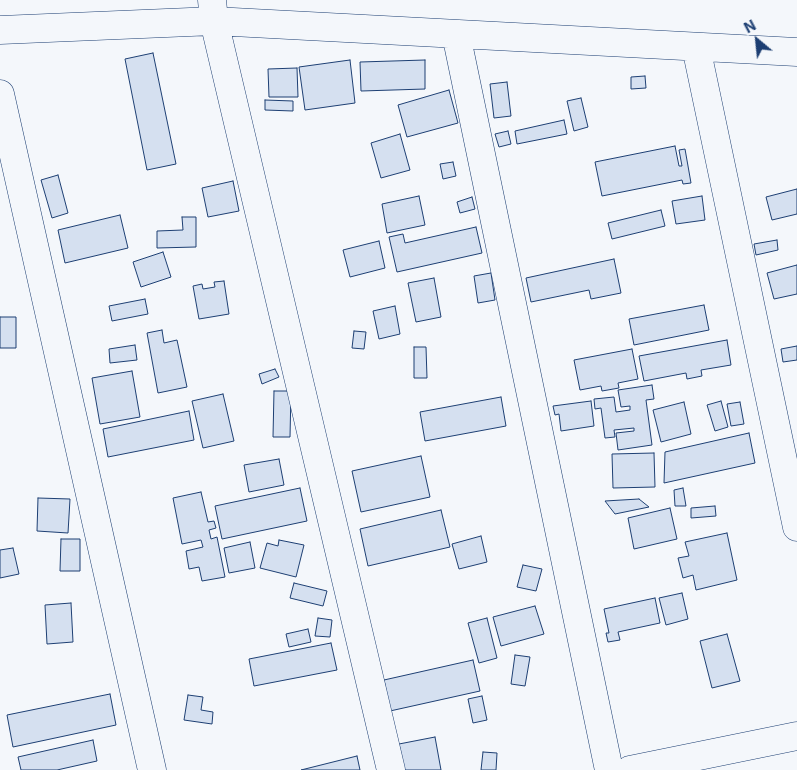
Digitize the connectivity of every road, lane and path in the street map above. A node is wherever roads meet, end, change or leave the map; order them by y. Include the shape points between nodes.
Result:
1 (213, 11) edge
2 (0, 30) edge
3 (456, 34) junction
4 (696, 47) junction
5 (797, 52) edge
6 (0, 94) edge
7 (797, 527) edge
8 (797, 736) edge
9 (152, 770) edge
10 (391, 770) edge
11 (609, 770) edge
12 (630, 770) edge

1 - 2 street
1 - 3 street
1 - 10 street
3 - 4 street
3 - 11 street
4 - 5 street
4 - 7 street
6 - 9 street
8 - 12 street

